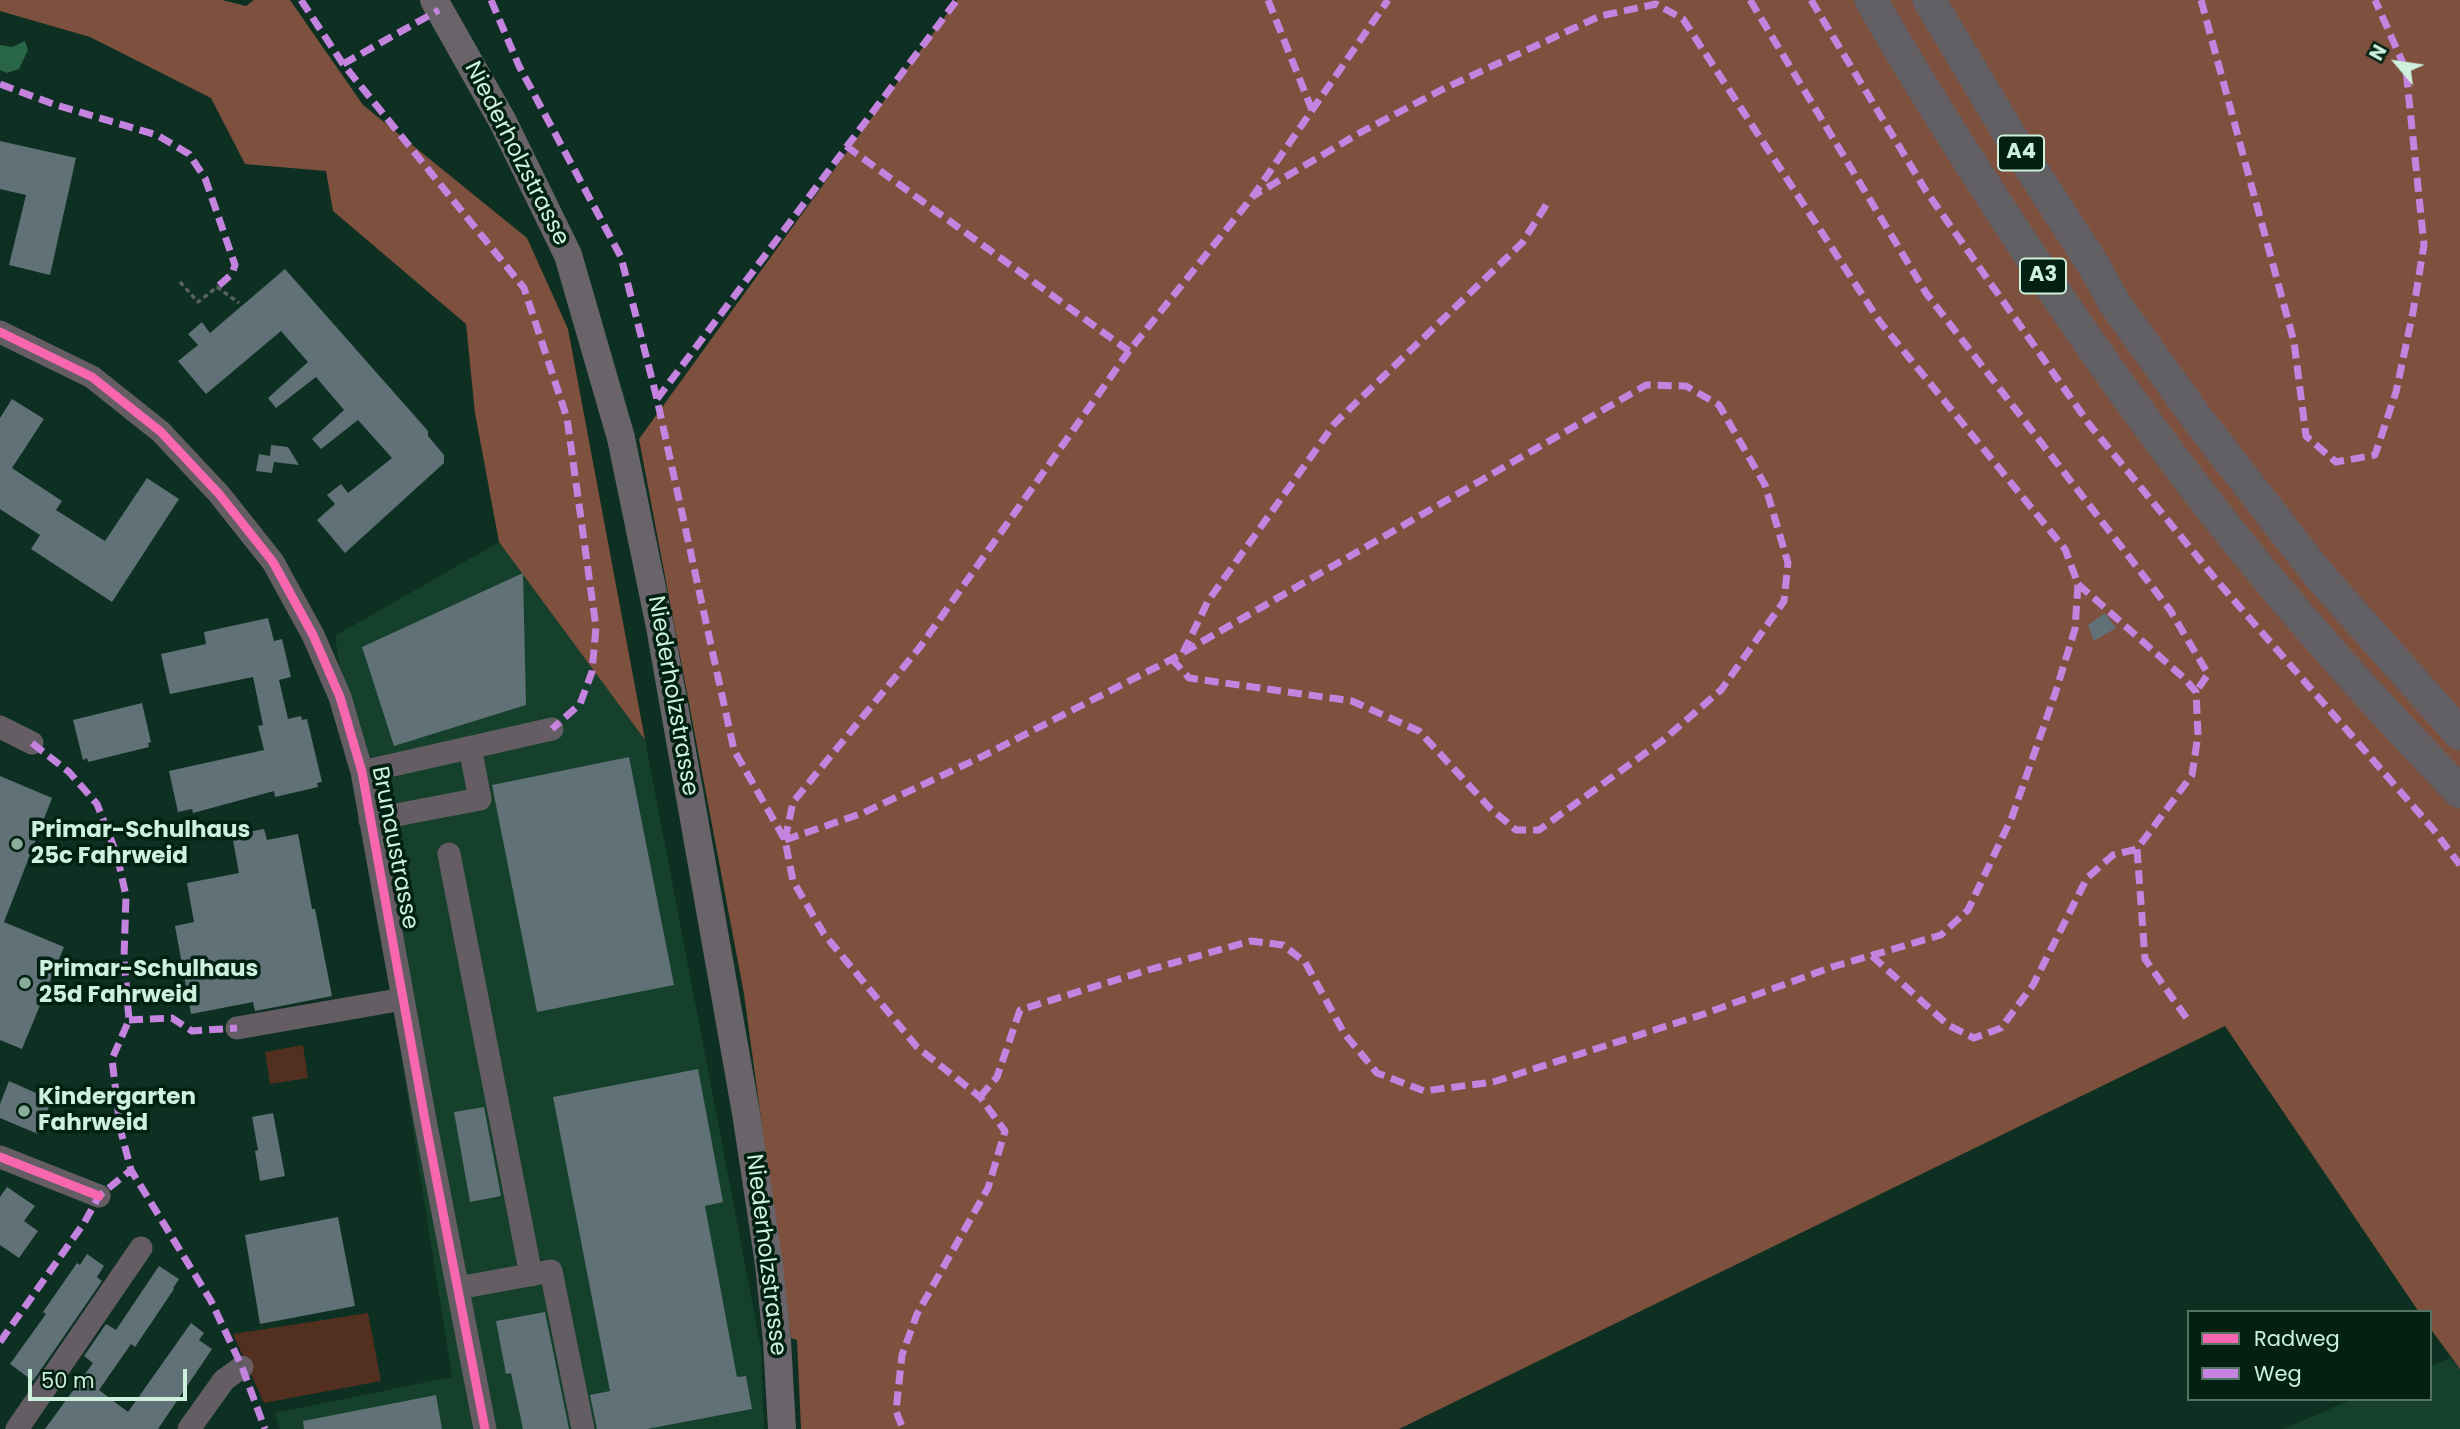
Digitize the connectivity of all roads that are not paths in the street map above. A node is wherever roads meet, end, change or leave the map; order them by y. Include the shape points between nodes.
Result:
1 (434, 0) edge
2 (1871, 0) edge
3 (1912, 0) edge
4 (1929, 0) edge
5 (2115, 304) junction
6 (0, 332) edge
7 (0, 727) edge
8 (552, 729) dead end
9 (2460, 734) edge
10 (32, 743) dead end
11 (470, 748) junction
12 (362, 772) junction
13 (2460, 792) edge
14 (370, 820) junction
15 (449, 854) dead end
16 (403, 999) junction
17 (237, 1028) dead end
18 (0, 1157) edge
19 (99, 1196) dead end
20 (141, 1248) dead end
21 (531, 1275) junction
22 (458, 1289) junction
23 (242, 1367) dead end
24 (17, 1429) edge
25 (189, 1429) edge
26 (485, 1429) edge
27 (583, 1429) edge
28 (782, 1429) edge

1 - 28 main road, Niederholzstrasse via 503,122 568,255 621,438 660,627 746,1113 769,1264
2 - 13 highway, A3 via 2018,238 2123,393 2301,619
3 - 5 highway, A3 via 2080,274
4 - 5 highway, A4
5 - 9 highway, A3 via 2318,574
6 - 12 street, Brunaustrasse via 92,377 161,432 219,494 273,562 313,635 340,697
7 - 10 street
8 - 11 street
11 - 12 street
11 - 14 street via 480,799
12 - 14 street, Brunaustrasse
14 - 16 street, Brunaustrasse
15 - 21 street
16 - 17 street
16 - 22 street, Brunaustrasse
18 - 19 street
20 - 24 street
21 - 22 street
21 - 27 street via 551,1271
22 - 26 street, Brunaustrasse
23 - 25 street via 225,1380

